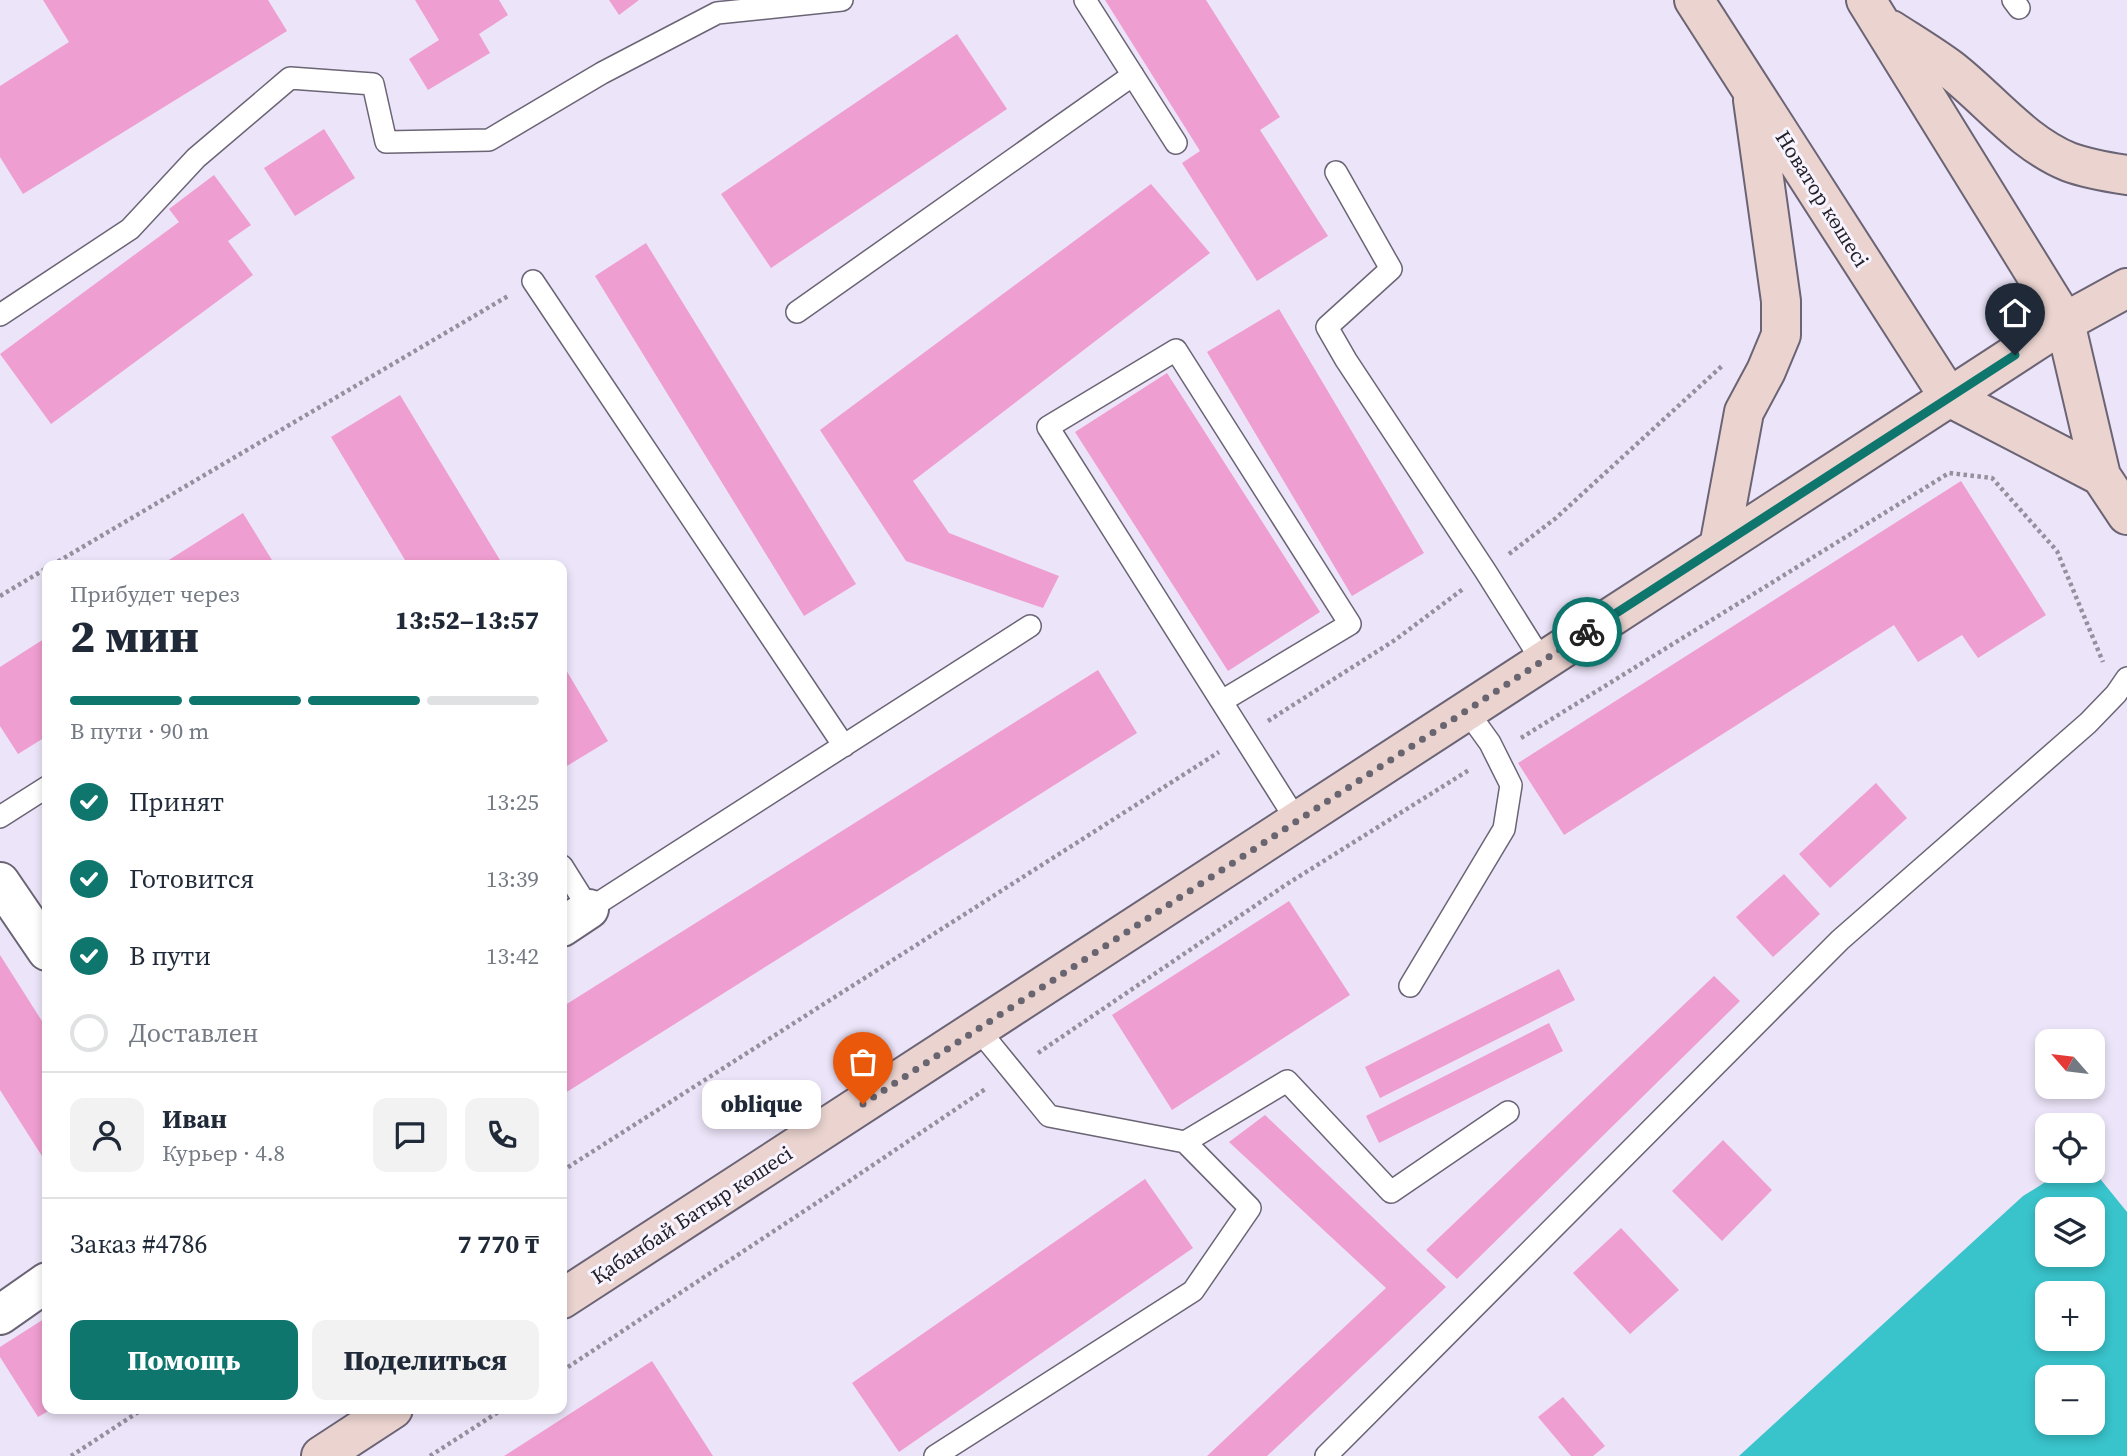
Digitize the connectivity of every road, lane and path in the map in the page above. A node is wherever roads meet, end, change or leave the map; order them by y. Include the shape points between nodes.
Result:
1 (842, 0) edge
2 (1085, 0) edge
3 (1694, 0) edge
4 (1873, 12) edge
5 (1133, 75) junction
6 (1751, 87) junction
7 (1176, 143) dead end
8 (1336, 172) dead end
9 (2127, 175) edge
10 (533, 281) joint
11 (2127, 288) edge
12 (797, 312) dead end
13 (0, 315) edge
14 (2065, 322) junction
15 (1730, 358) dead end
16 (1949, 397) junction
17 (2101, 476) junction
18 (2127, 515) edge
19 (1719, 547) junction
20 (61, 560) edge
21 (42, 571) edge
22 (1486, 572) junction
23 (0, 596) edge
24 (1030, 626) dead end
25 (1542, 661) junction
26 (2122, 686) edge
27 (1222, 701) junction
28 (1467, 711) junction
29 (1244, 736) junction
30 (844, 746) junction
31 (1496, 754) junction
32 (42, 790) edge
33 (0, 817) edge
34 (1297, 821) junction
35 (0, 882) edge
36 (567, 886) edge
37 (575, 918) edge
38 (42, 944) edge
39 (1410, 986) dead end
40 (978, 1029) junction
41 (1013, 1071) junction
42 (1508, 1112) dead end
43 (1185, 1142) junction
44 (567, 1168) edge
45 (42, 1286) edge
46 (567, 1296) edge
47 (0, 1315) edge
48 (567, 1368) edge
49 (135, 1414) edge
50 (373, 1414) edge
51 (495, 1414) edge
52 (71, 1456) edge
53 (321, 1456) edge
54 (430, 1456) edge
55 (935, 1456) edge
56 (1326, 1456) edge

1 - 13 lane via 718,13 489,140 386,142 373,84 290,78 196,158 130,229
2 - 5 lane
3 - 6 main road, Новатор көшесі
4 - 9 main road via 2048,151 2099,171
4 - 14 main road
5 - 7 lane
5 - 12 lane
6 - 16 main road, Новатор көшесі
6 - 19 main road via 1781,301 1781,335 1744,412
8 - 22 lane via 1391,269 1327,327
10 - 20 path
10 - 30 lane
11 - 14 main road, Қабанбай Батыр көшесі
14 - 16 main road, Қабанбай Батыр көшесі
14 - 17 main road
15 - 22 path via 1556,518
16 - 17 main road
16 - 19 main road, Қабанбай Батыр көшесі
17 - 18 main road
19 - 25 main road, Қабанбай Батыр көшесі
21 - 23 path
22 - 25 lane
22 - 29 path via 1395,640
24 - 30 lane
25 - 28 main road, Қабанбай Батыр көшесі
26 - 31 path via 2057,551 1992,478 1949,472
26 - 56 lane via 2088,723 1840,940
27 - 27 lane via 1048,427 1176,349 1350,624
27 - 29 lane
28 - 31 lane
28 - 34 main road, Қабанбай Батыр көшесі
29 - 34 lane
29 - 44 path
30 - 37 lane
31 - 39 lane via 1511,785 1504,829
31 - 41 path via 1287,884
32 - 33 lane
34 - 40 main road, Қабанбай Батыр көшесі
35 - 38 street
36 - 37 lane
40 - 41 lane
40 - 46 main road, Қабанбай Батыр көшесі
41 - 43 lane via 1049,1116
41 - 48 path
42 - 43 lane via 1391,1192 1287,1081
43 - 55 lane via 1251,1209 1194,1291
45 - 47 street
49 - 52 path
50 - 53 main road
51 - 54 path

